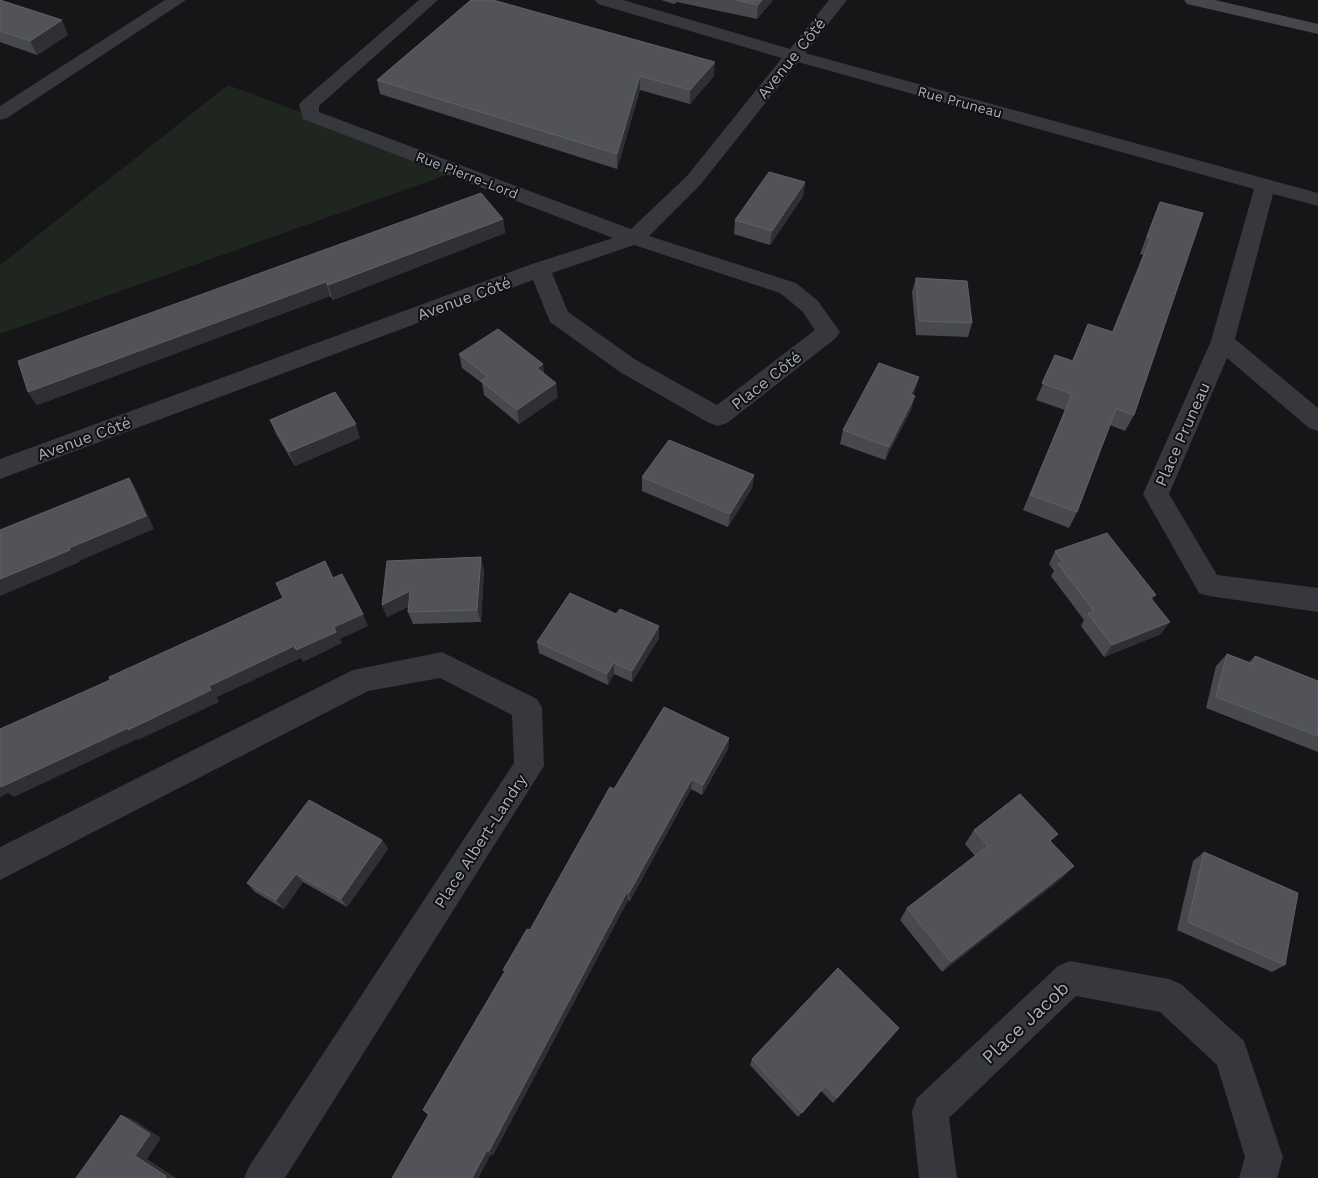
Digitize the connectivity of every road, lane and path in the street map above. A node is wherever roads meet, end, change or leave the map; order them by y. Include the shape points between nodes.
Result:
1 (176, 0) edge
2 (429, 0) edge
3 (604, 0) edge
4 (838, 0) edge
5 (1194, 0) edge
6 (1318, 29) edge
7 (792, 55) junction
8 (0, 114) edge
9 (1265, 186) junction
10 (1318, 200) edge
11 (634, 238) junction
12 (540, 269) junction
13 (1223, 341) junction
14 (1318, 422) edge
15 (0, 469) edge
16 (1318, 600) edge
17 (0, 864) edge
18 (263, 1178) edge
19 (938, 1178) edge
20 (1258, 1178) edge

1 - 8 street
2 - 11 street, Rue Pierre-Lord via 310,106 310,115
3 - 7 street, Rue Pruneau
4 - 7 street, Avenue Côté
5 - 6 main road
7 - 9 street, Rue Pruneau
7 - 11 street, Avenue Côté via 694,180
9 - 10 street, Rue Pruneau
9 - 13 street, Place Pruneau
11 - 12 street, Avenue Côté
11 - 12 street, Place Côté via 788,288 810,306 828,332 718,417 628,366 558,316
12 - 15 street, Avenue Côté
13 - 14 street
13 - 16 street, Place Pruneau via 1156,494 1209,585
17 - 18 street, Place Albert-Landry via 363,679 442,665 527,708 529,766
19 - 20 street, Place Jacob via 930,1111 1070,978 1169,996 1231,1054 1264,1156

